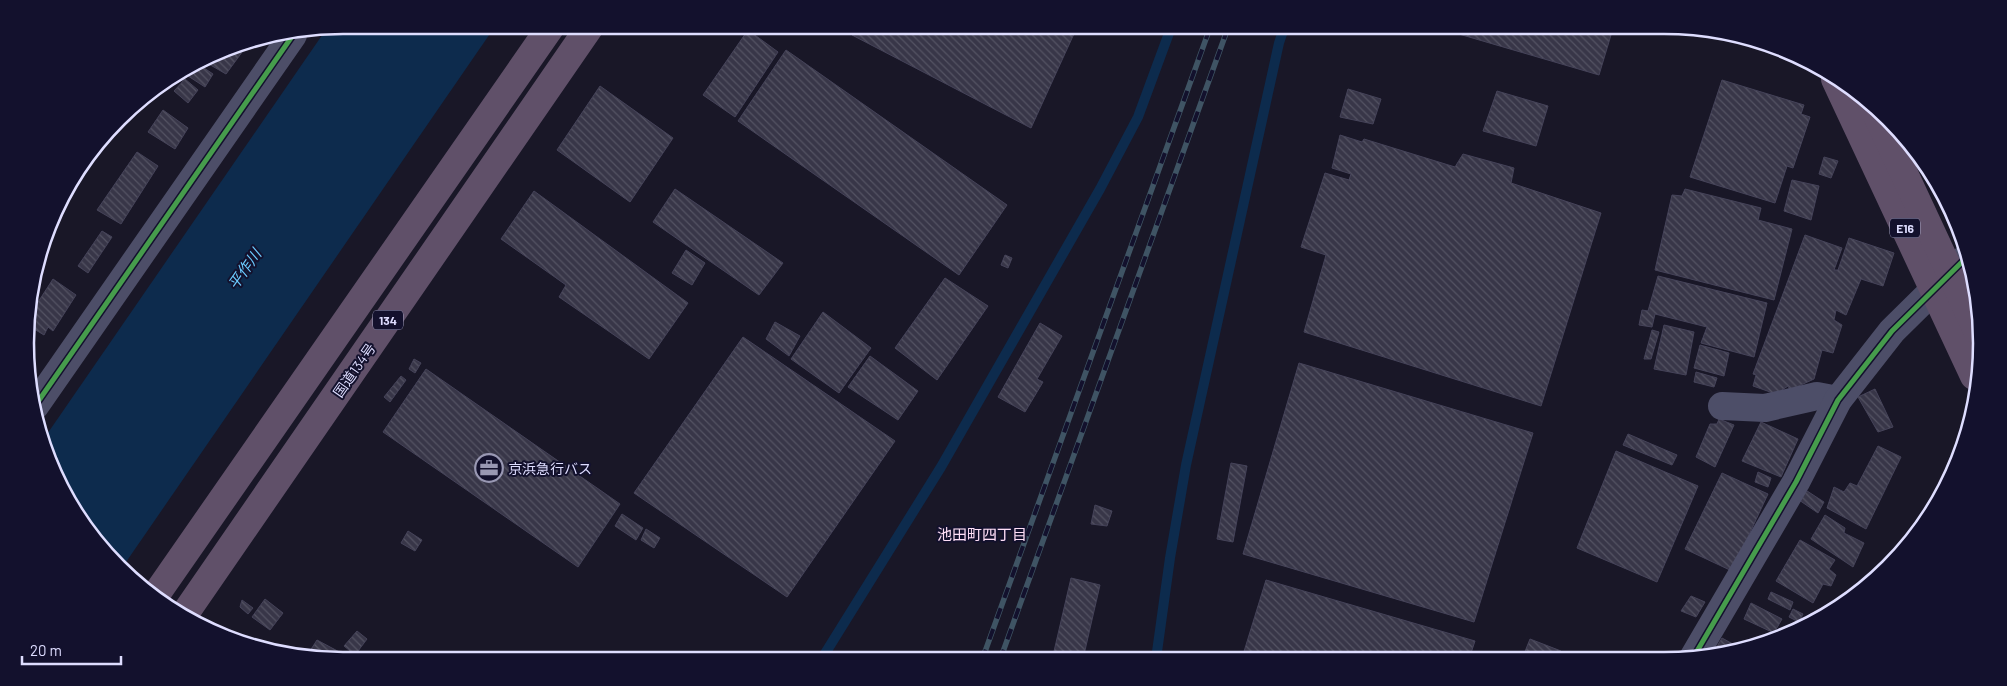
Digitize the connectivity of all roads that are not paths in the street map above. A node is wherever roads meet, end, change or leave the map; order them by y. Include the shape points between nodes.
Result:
1 (546, 34) edge
2 (586, 34) edge
3 (291, 38) edge
4 (1839, 88) edge
5 (1879, 121) edge
6 (1963, 261) edge
7 (1973, 321) edge
8 (1972, 372) edge
9 (39, 399) edge
10 (1838, 400) junction
11 (1722, 406) dead end
12 (159, 591) edge
13 (187, 610) edge
14 (1697, 651) edge

1 - 12 highway, 134
2 - 13 highway, 国道134号 / 134
3 - 9 street
4 - 8 highway, E16, bridge
5 - 7 highway, E16, bridge
6 - 10 street via 1892,331
10 - 11 street via 1817,396 1765,408
10 - 14 street via 1796,482

